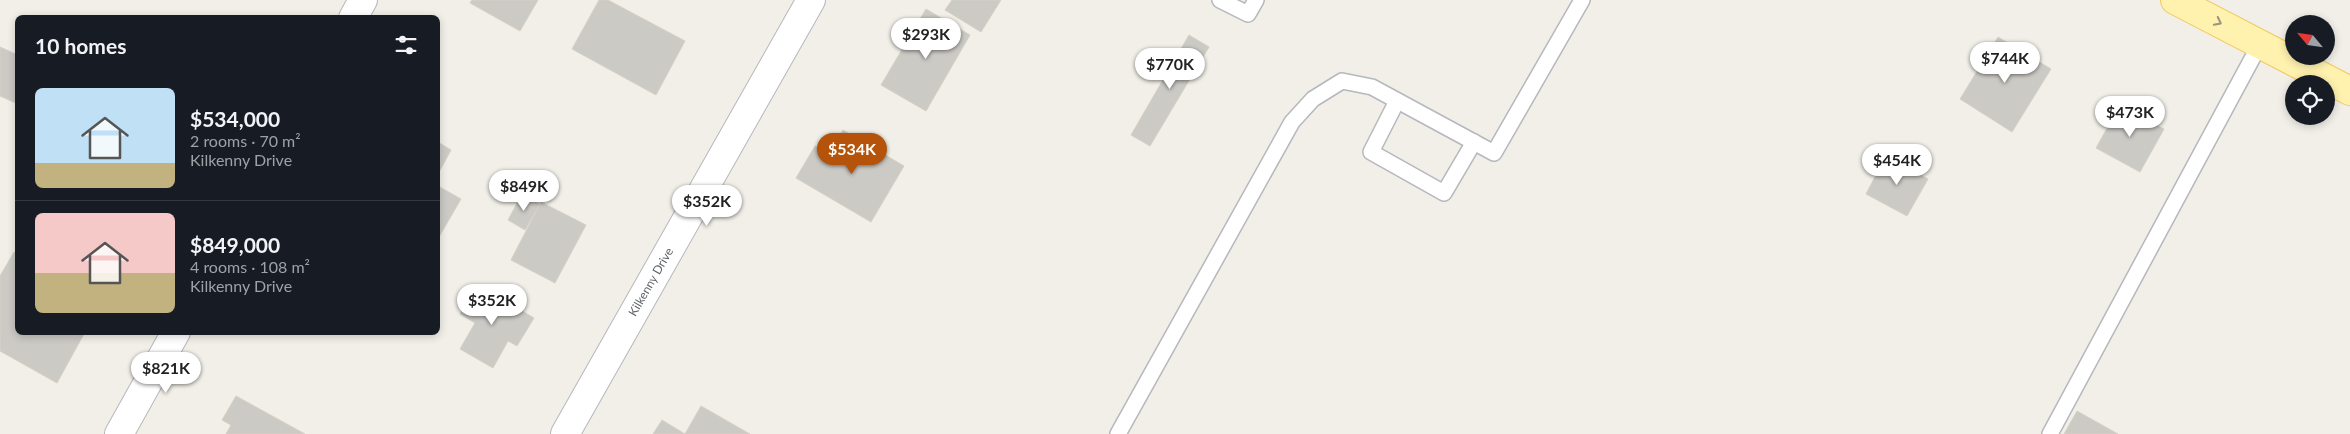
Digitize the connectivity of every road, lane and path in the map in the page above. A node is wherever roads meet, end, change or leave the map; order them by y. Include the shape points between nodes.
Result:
1 (363, 0) edge
2 (811, 0) edge
3 (1220, 0) edge
4 (1256, 0) edge
5 (1582, 0) edge
6 (2175, 0) edge
7 (355, 15) edge
8 (2260, 44) junction
9 (2350, 91) edge
10 (1398, 101) junction
11 (1474, 142) junction
12 (174, 335) edge
13 (119, 434) edge
14 (565, 434) edge
15 (1118, 434) edge
16 (2050, 434) edge

1 - 7 street
2 - 14 street, Kilkenny Drive
3 - 4 lane via 1248,14
5 - 11 lane via 1494,153
6 -> 8 main road
8 - 9 main road
8 - 16 lane
10 - 11 lane
10 - 11 lane via 1371,152 1444,193
10 - 15 lane via 1372,87 1342,82 1313,99 1292,122
12 - 13 street

